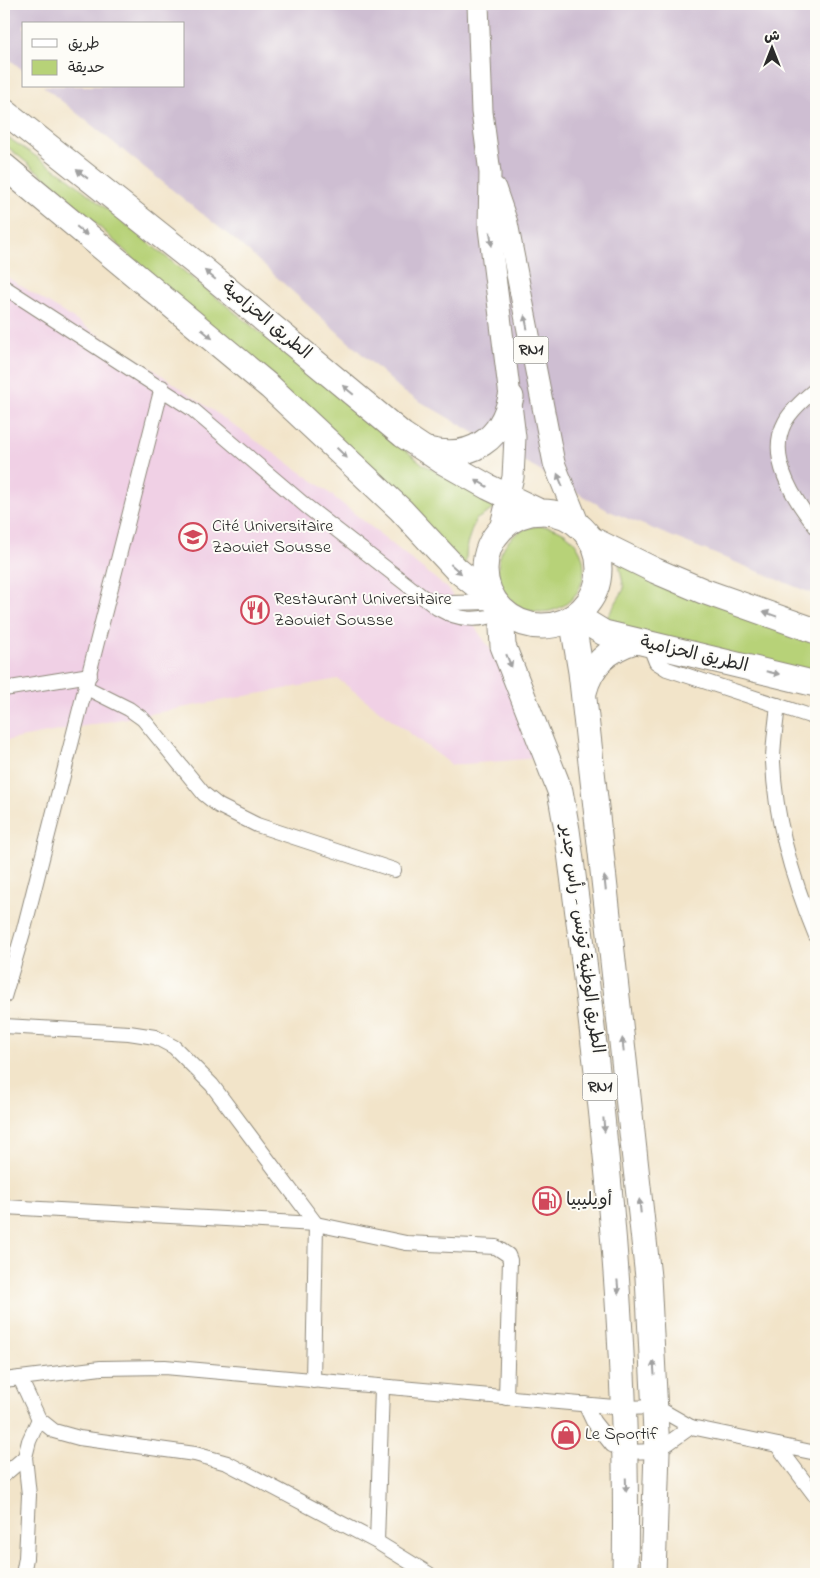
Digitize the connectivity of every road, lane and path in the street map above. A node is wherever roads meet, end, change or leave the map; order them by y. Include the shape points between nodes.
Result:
1 (478, 4) edge
2 (4, 112) edge
3 (4, 166) edge
4 (490, 173) junction
5 (4, 287) edge
6 (162, 387) junction
7 (816, 389) edge
8 (511, 397) junction
9 (426, 450) junction
10 (510, 497) junction
11 (540, 512) junction
12 (816, 527) edge
13 (500, 529) junction
14 (585, 532) junction
15 (499, 606) junction
16 (574, 617) junction
17 (816, 631) edge
18 (642, 643) junction
19 (88, 681) junction
20 (816, 684) edge
21 (4, 689) edge
22 (583, 694) junction
23 (778, 706) junction
24 (816, 718) edge
25 (394, 870) dead end
26 (816, 936) edge
27 (4, 997) edge
28 (4, 1026) edge
29 (4, 1206) edge
30 (316, 1224) junction
31 (20, 1378) junction
32 (4, 1380) edge
33 (313, 1381) junction
34 (382, 1388) junction
35 (506, 1398) junction
36 (585, 1404) junction
37 (656, 1407) junction
38 (625, 1408) junction
39 (39, 1419) junction
40 (691, 1427) junction
41 (777, 1444) junction
42 (657, 1451) junction
43 (625, 1452) junction
44 (816, 1453) edge
45 (25, 1457) junction
46 (4, 1475) edge
47 (816, 1497) edge
48 (376, 1542) junction
49 (23, 1574) edge
50 (429, 1574) edge
51 (625, 1574) edge
52 (653, 1574) edge

1 - 4 main road, RN1 via 482,112
9 -> 2 highway, الطريق الحزامية via 402,435 198,265
3 -> 15 highway via 270,387 394,504 456,569
4 -> 8 main road, RN1 via 489,228
14 -> 4 main road, RN1 via 554,463 507,223
5 - 6 street
6 - 15 street via 306,506 427,599
6 - 19 street
7 - 12 street via 800,402 784,423 780,448 785,477 796,502
8 - 9 highway via 502,424 481,444 454,453
8 - 10 main road, RN1 via 515,437
10 -> 9 highway, الطريق الحزامية
10 - 11 highway, الطريق الحزامية
10 - 13 main road, RN1
11 - 13 highway via 519,517
11 - 14 highway via 567,517
13 - 15 highway, RN1 via 490,544 485,562 486,580
14 - 16 highway, RN1 via 598,555 600,572 592,596
17 -> 14 highway via 656,571
15 - 16 highway via 518,621 538,626 559,624
15 -> 38 highway, الطريق الوطنية تونس - رأس جدير / RN1 via 504,646 560,791 567,830 598,1065
16 - 18 highway, الطريق الحزامية via 604,633
16 - 22 highway, الطريق الوطنية تونس - رأس جدير / RN1
18 -> 20 highway, الطريق الحزامية
18 - 22 highway via 622,645 601,659
18 - 23 street via 656,662 667,668
19 - 21 street
19 - 25 street via 144,719 204,794 219,806 257,825
19 - 27 street
37 -> 22 highway, الطريق الوطنية تونس - رأس جدير / RN1 via 648,1277
23 - 24 street
23 - 26 street via 774,737 776,794 795,873
28 - 30 street via 129,1033 155,1037 174,1047 212,1085
29 - 30 street
30 - 33 street
30 - 35 street via 406,1243 496,1247 508,1255
31 - 32 street
31 - 33 street via 101,1368 164,1367
31 - 39 street
33 - 34 street
34 - 35 street
34 - 48 street
35 - 36 street
36 - 38 street
36 - 43 street via 593,1421 612,1444
37 - 38 street
37 - 40 street
37 - 42 highway, الطريق الوطنية تونس - رأس جدير / RN1
38 - 43 highway, الطريق الوطنية تونس - رأس جدير / RN1
39 - 45 street
39 - 48 street via 54,1431 79,1438 196,1454 227,1463
40 - 41 street
40 - 42 street
41 - 44 street
41 - 47 street
42 - 43 street
42 - 52 highway, الطريق الوطنية تونس - رأس جدير / RN1
43 -> 51 highway, الطريق الوطنية تونس - رأس جدير / RN1
45 - 46 street
45 - 49 street via 29,1495
48 - 50 street

